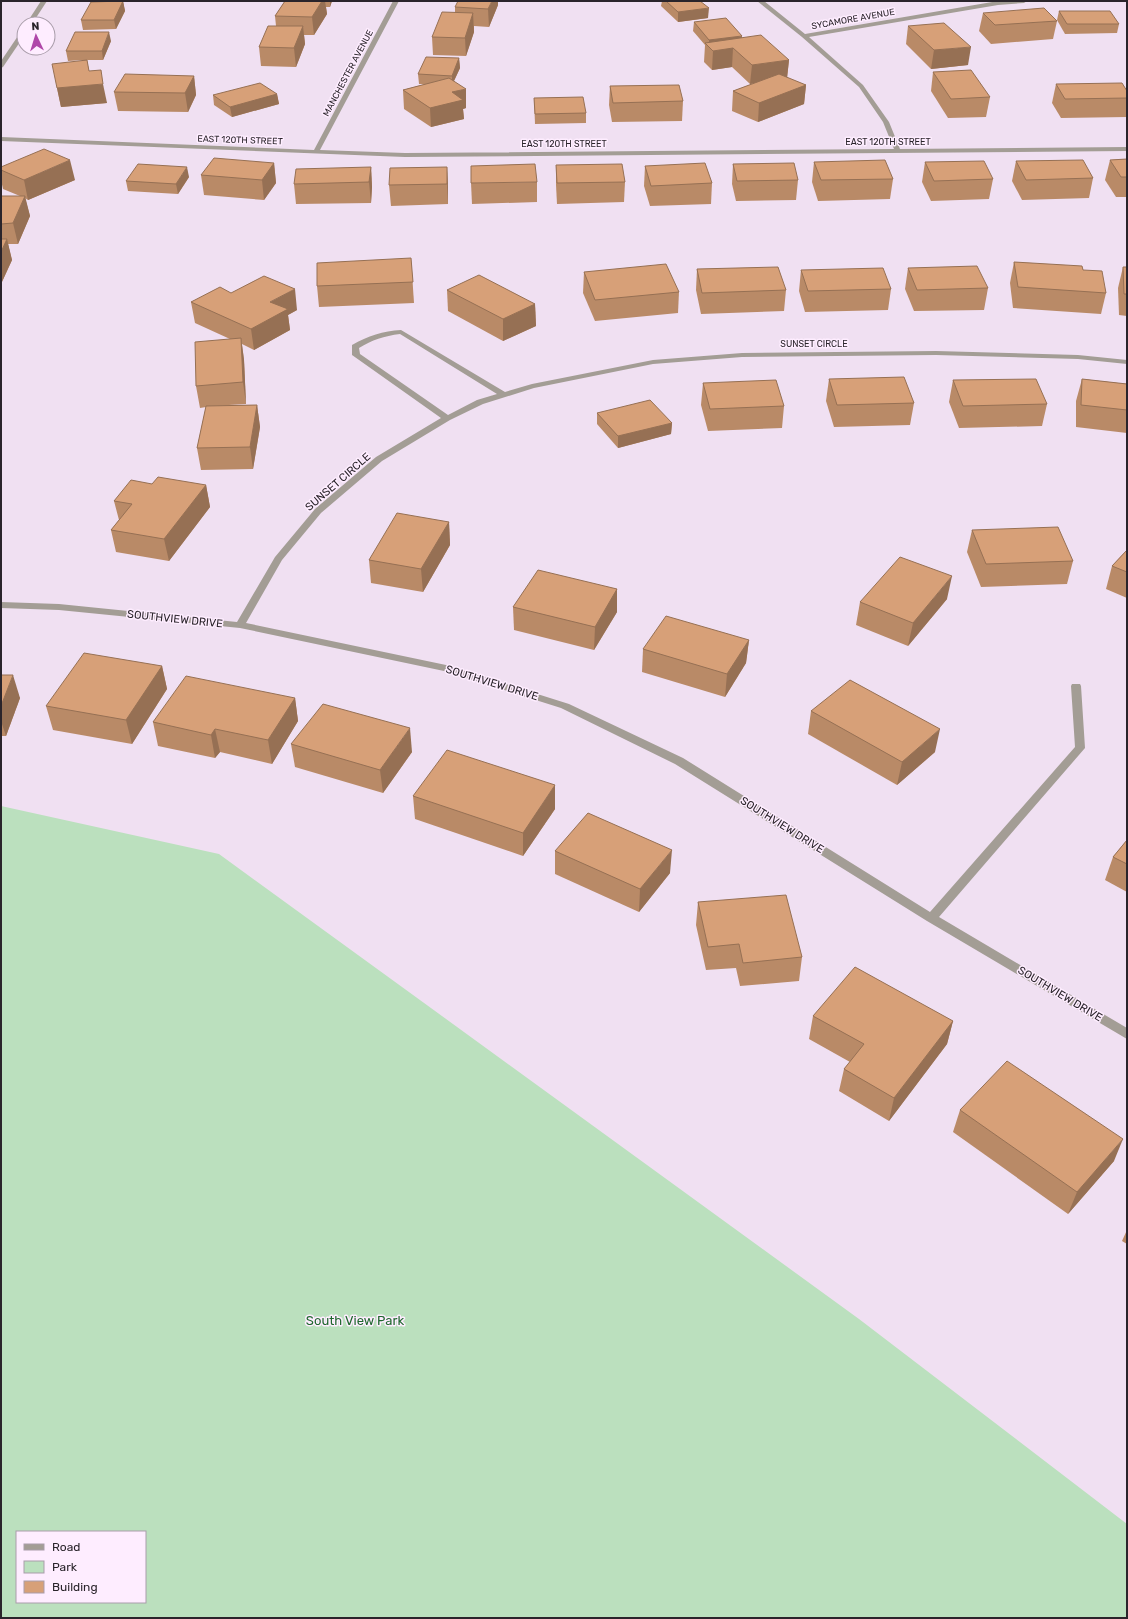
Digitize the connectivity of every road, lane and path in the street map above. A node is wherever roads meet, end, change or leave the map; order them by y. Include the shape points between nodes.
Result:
1 (44, 1) edge
2 (396, 1) edge
3 (760, 1) edge
4 (1024, 1) edge
5 (34, 16) edge
6 (804, 36) junction
7 (16, 43) edge
8 (1, 66) edge
9 (1, 139) edge
10 (1127, 149) edge
11 (898, 151) junction
12 (316, 152) junction
13 (1127, 362) edge
14 (505, 395) junction
15 (447, 418) junction
16 (1, 605) edge
17 (240, 625) junction
18 (1076, 686) dead end
19 (931, 918) junction
20 (1127, 1034) edge

1 - 5 street
2 - 12 street, MANCHESTER AVENUE
3 - 6 street, SYCAMORE AVENUE
4 - 6 street, SYCAMORE AVENUE via 998,3
6 - 11 street, SYCAMORE AVENUE via 861,86 886,122
7 - 8 street
9 - 12 street, EAST 120TH STREET
10 - 11 street, EAST 120TH STREET
11 - 12 street, EAST 120TH STREET via 405,155
13 - 14 street, SUNSET CIRCLE via 1078,357 936,353 742,355 653,362 532,386
14 - 15 street, SUNSET CIRCLE via 480,402
14 - 15 street via 401,332 372,337 355,347 356,355
15 - 17 street, SUNSET CIRCLE via 379,459 318,511 278,559
16 - 17 street, SOUTHVIEW DRIVE via 59,607
17 - 19 street, SOUTHVIEW DRIVE via 446,668 565,706 679,760
18 - 19 street via 1080,748
19 - 20 street, SOUTHVIEW DRIVE

